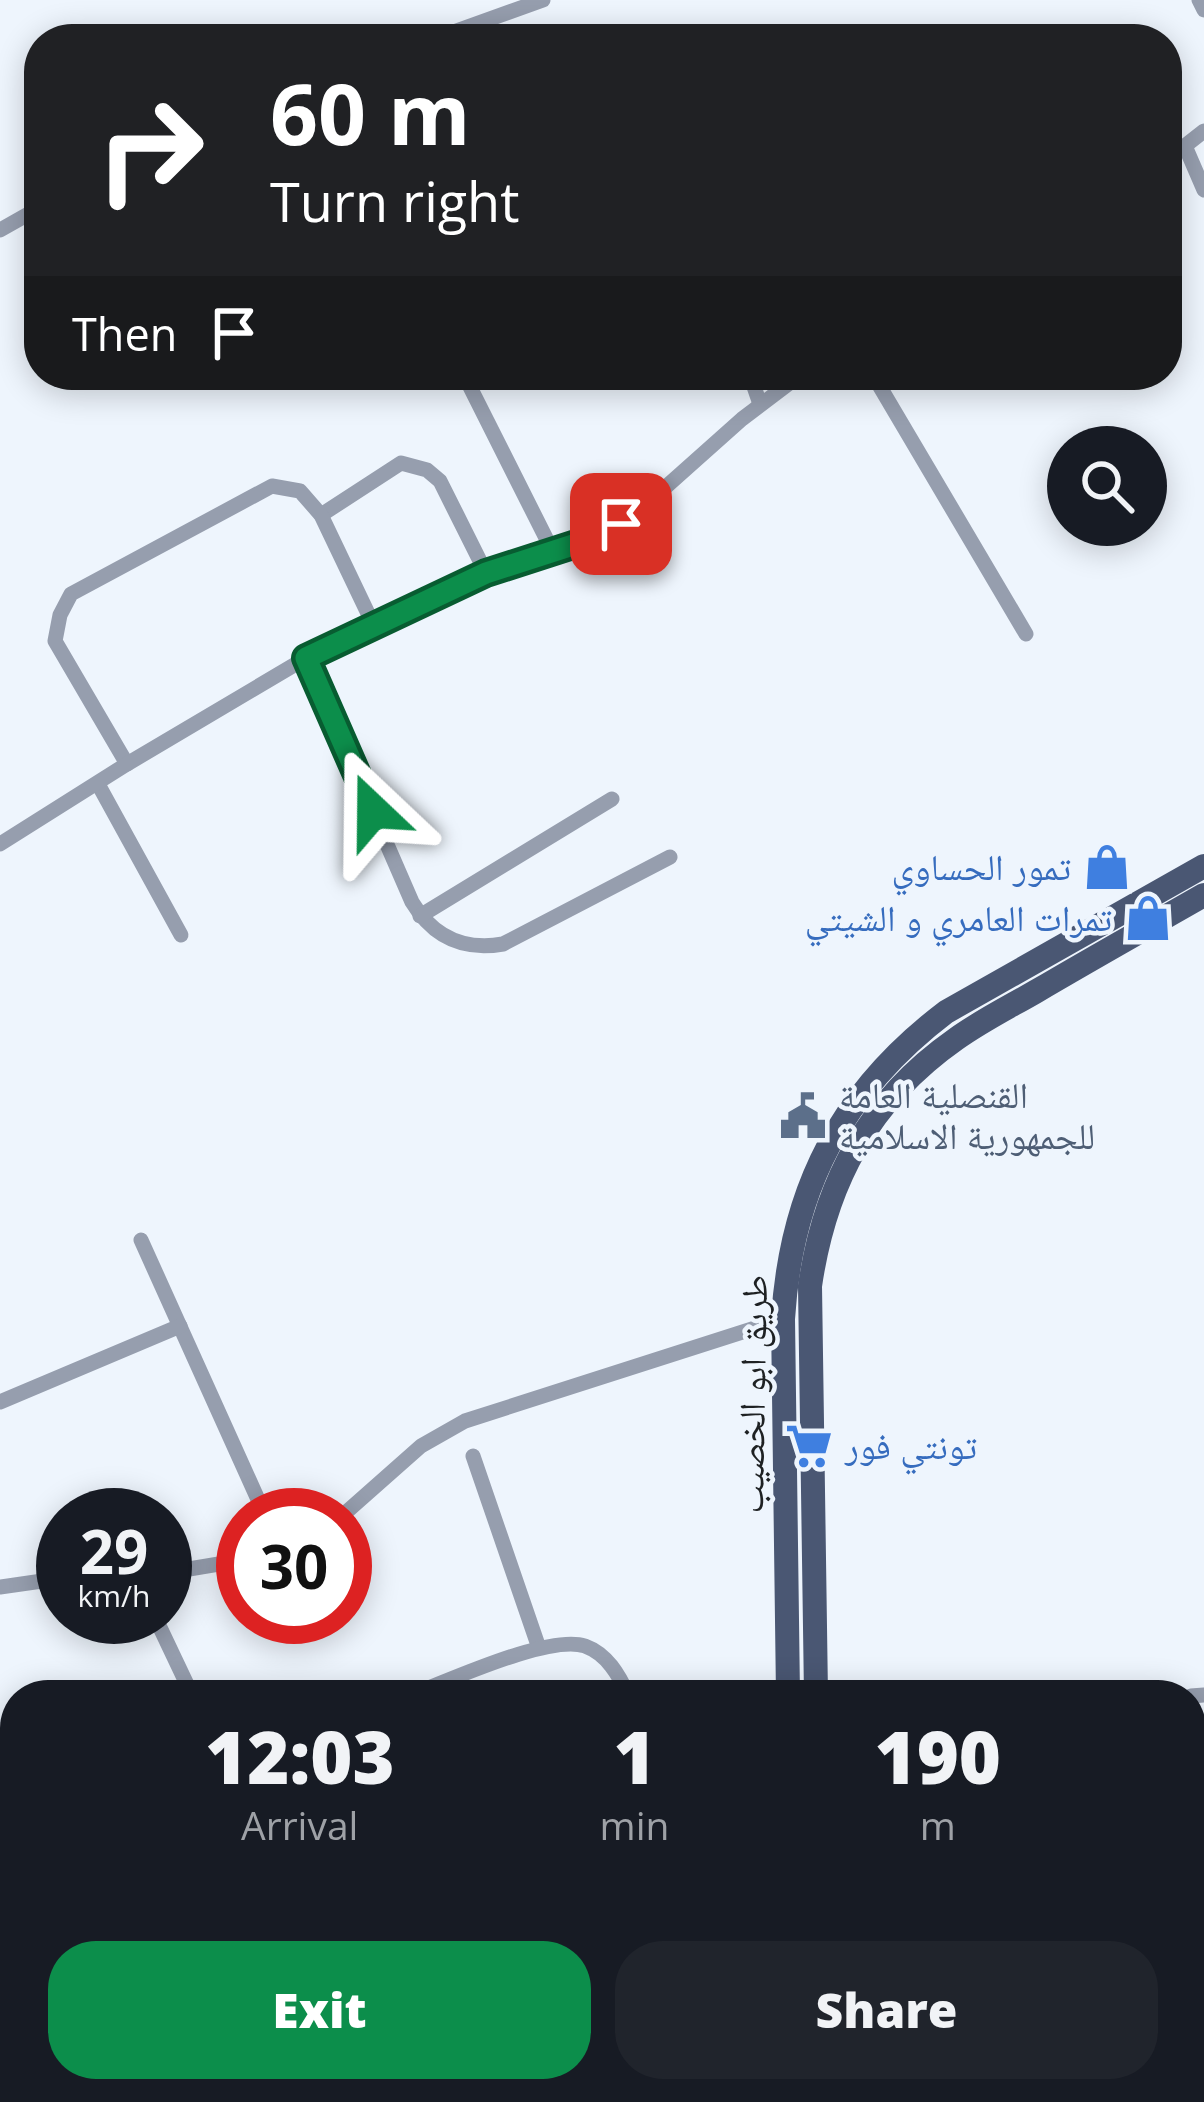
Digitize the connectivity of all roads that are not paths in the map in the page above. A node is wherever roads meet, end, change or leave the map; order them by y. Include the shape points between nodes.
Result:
1 (543, 0) edge
2 (1199, 0) edge
3 (1204, 10) edge
4 (476, 24) edge
5 (1204, 131) edge
6 (1185, 146) junction
7 (1182, 148) edge
8 (1204, 190) edge
9 (471, 390) edge
10 (755, 390) edge
11 (779, 390) edge
12 (882, 390) edge
13 (760, 404) junction
14 (321, 515) junction
15 (551, 550) junction
16 (486, 573) junction
17 (374, 626) junction
18 (1026, 634) dead end
19 (306, 658) junction
20 (127, 764) junction
21 (98, 784) junction
22 (612, 799) dead end
23 (0, 844) edge
24 (670, 857) dead end
25 (1204, 866) edge
26 (1204, 895) edge
27 (420, 916) junction
28 (182, 935) dead end
29 (141, 1240) dead end
30 (783, 1318) junction
31 (179, 1326) junction
32 (0, 1402) edge
33 (473, 1456) dead end
34 (253, 1488) edge
35 (372, 1489) edge
36 (36, 1582) edge
37 (0, 1587) edge
38 (167, 1644) edge
39 (539, 1648) junction
40 (184, 1680) edge
41 (452, 1680) edge
42 (620, 1680) edge
43 (788, 1680) edge
44 (816, 1680) edge

1 - 4 street
2 - 3 street
5 - 6 street
6 - 7 street
6 - 8 street
9 - 15 street
10 - 13 street
11 - 13 street
12 - 18 street
13 - 15 street via 621,524
14 - 16 street via 401,463 427,470
14 - 17 street
14 - 20 street via 300,490 272,486 71,594 55,641
15 - 16 street
16 - 17 street
17 - 19 street
19 - 20 street
19 - 27 street
20 - 21 street
21 - 23 street
21 - 28 street
22 - 27 street
24 - 27 street via 503,944 457,943
25 - 30 main road, طريق ابو الخصيب via 977,993 891,1058 845,1114 812,1178 791,1247
26 - 44 main road, طريق ابو الخصيب via 946,1046 886,1103 848,1159 823,1220 810,1286
29 - 31 street
30 - 35 street via 464,1420
30 - 43 main road, طريق ابو الخصيب
31 - 32 street
31 - 34 street
33 - 39 street
36 - 37 street
38 - 40 street
39 - 41 street
39 - 42 street via 585,1646

